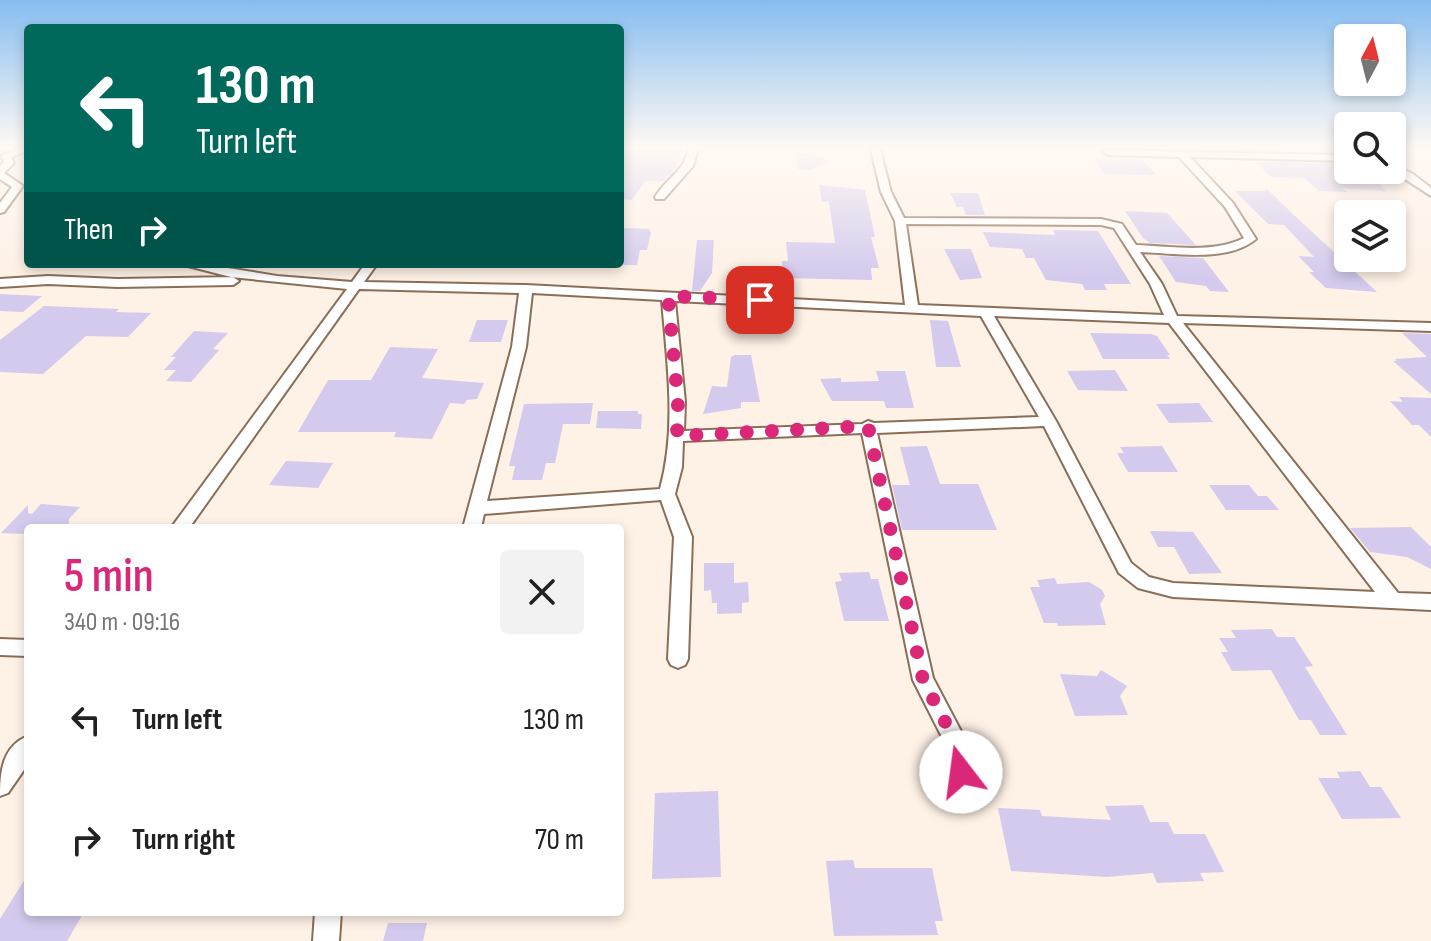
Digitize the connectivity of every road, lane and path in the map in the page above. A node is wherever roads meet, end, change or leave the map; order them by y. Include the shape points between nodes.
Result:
1 (15, 190) edge
2 (664, 190) edge
3 (885, 190) edge
4 (1215, 190) edge
5 (660, 197) dead end
6 (0, 210) edge
7 (900, 221) junction
8 (1134, 248) junction
9 (207, 268) edge
10 (368, 268) edge
11 (271, 280) junction
12 (0, 283) edge
13 (356, 283) junction
14 (526, 289) junction
15 (668, 296) junction
16 (912, 308) junction
17 (986, 313) junction
18 (1172, 318) junction
19 (1431, 327) edge
20 (1049, 421) junction
21 (868, 426) junction
22 (677, 436) junction
23 (667, 494) junction
24 (480, 508) junction
25 (183, 524) edge
26 (474, 524) edge
27 (1393, 601) junction
28 (1431, 602) edge
29 (0, 647) edge
30 (24, 648) edge
31 (678, 659) dead end
32 (24, 752) edge
33 (961, 772) dead end
34 (0, 785) edge
35 (328, 916) edge
36 (326, 941) edge

1 - 6 street
2 - 5 street
3 - 7 street
4 - 8 street via 1250,239 1242,245
7 - 8 street via 1112,223
7 - 16 street
8 - 18 street
9 - 11 street
10 - 13 street
11 - 12 street
11 - 13 street
13 - 14 street
13 - 25 street
14 - 15 street
14 - 24 street via 519,347
15 - 16 street
15 - 22 street
16 - 17 street
17 - 18 street
17 - 20 street
18 - 19 street
18 - 27 street
20 - 21 street
20 - 27 street via 1125,568 1144,583 1173,590
21 - 22 street
21 - 33 street via 923,680 953,737
22 - 23 street
23 - 24 street
23 - 31 street via 683,537
24 - 26 street
27 - 28 street
29 - 30 street
32 - 34 street
35 - 36 street

